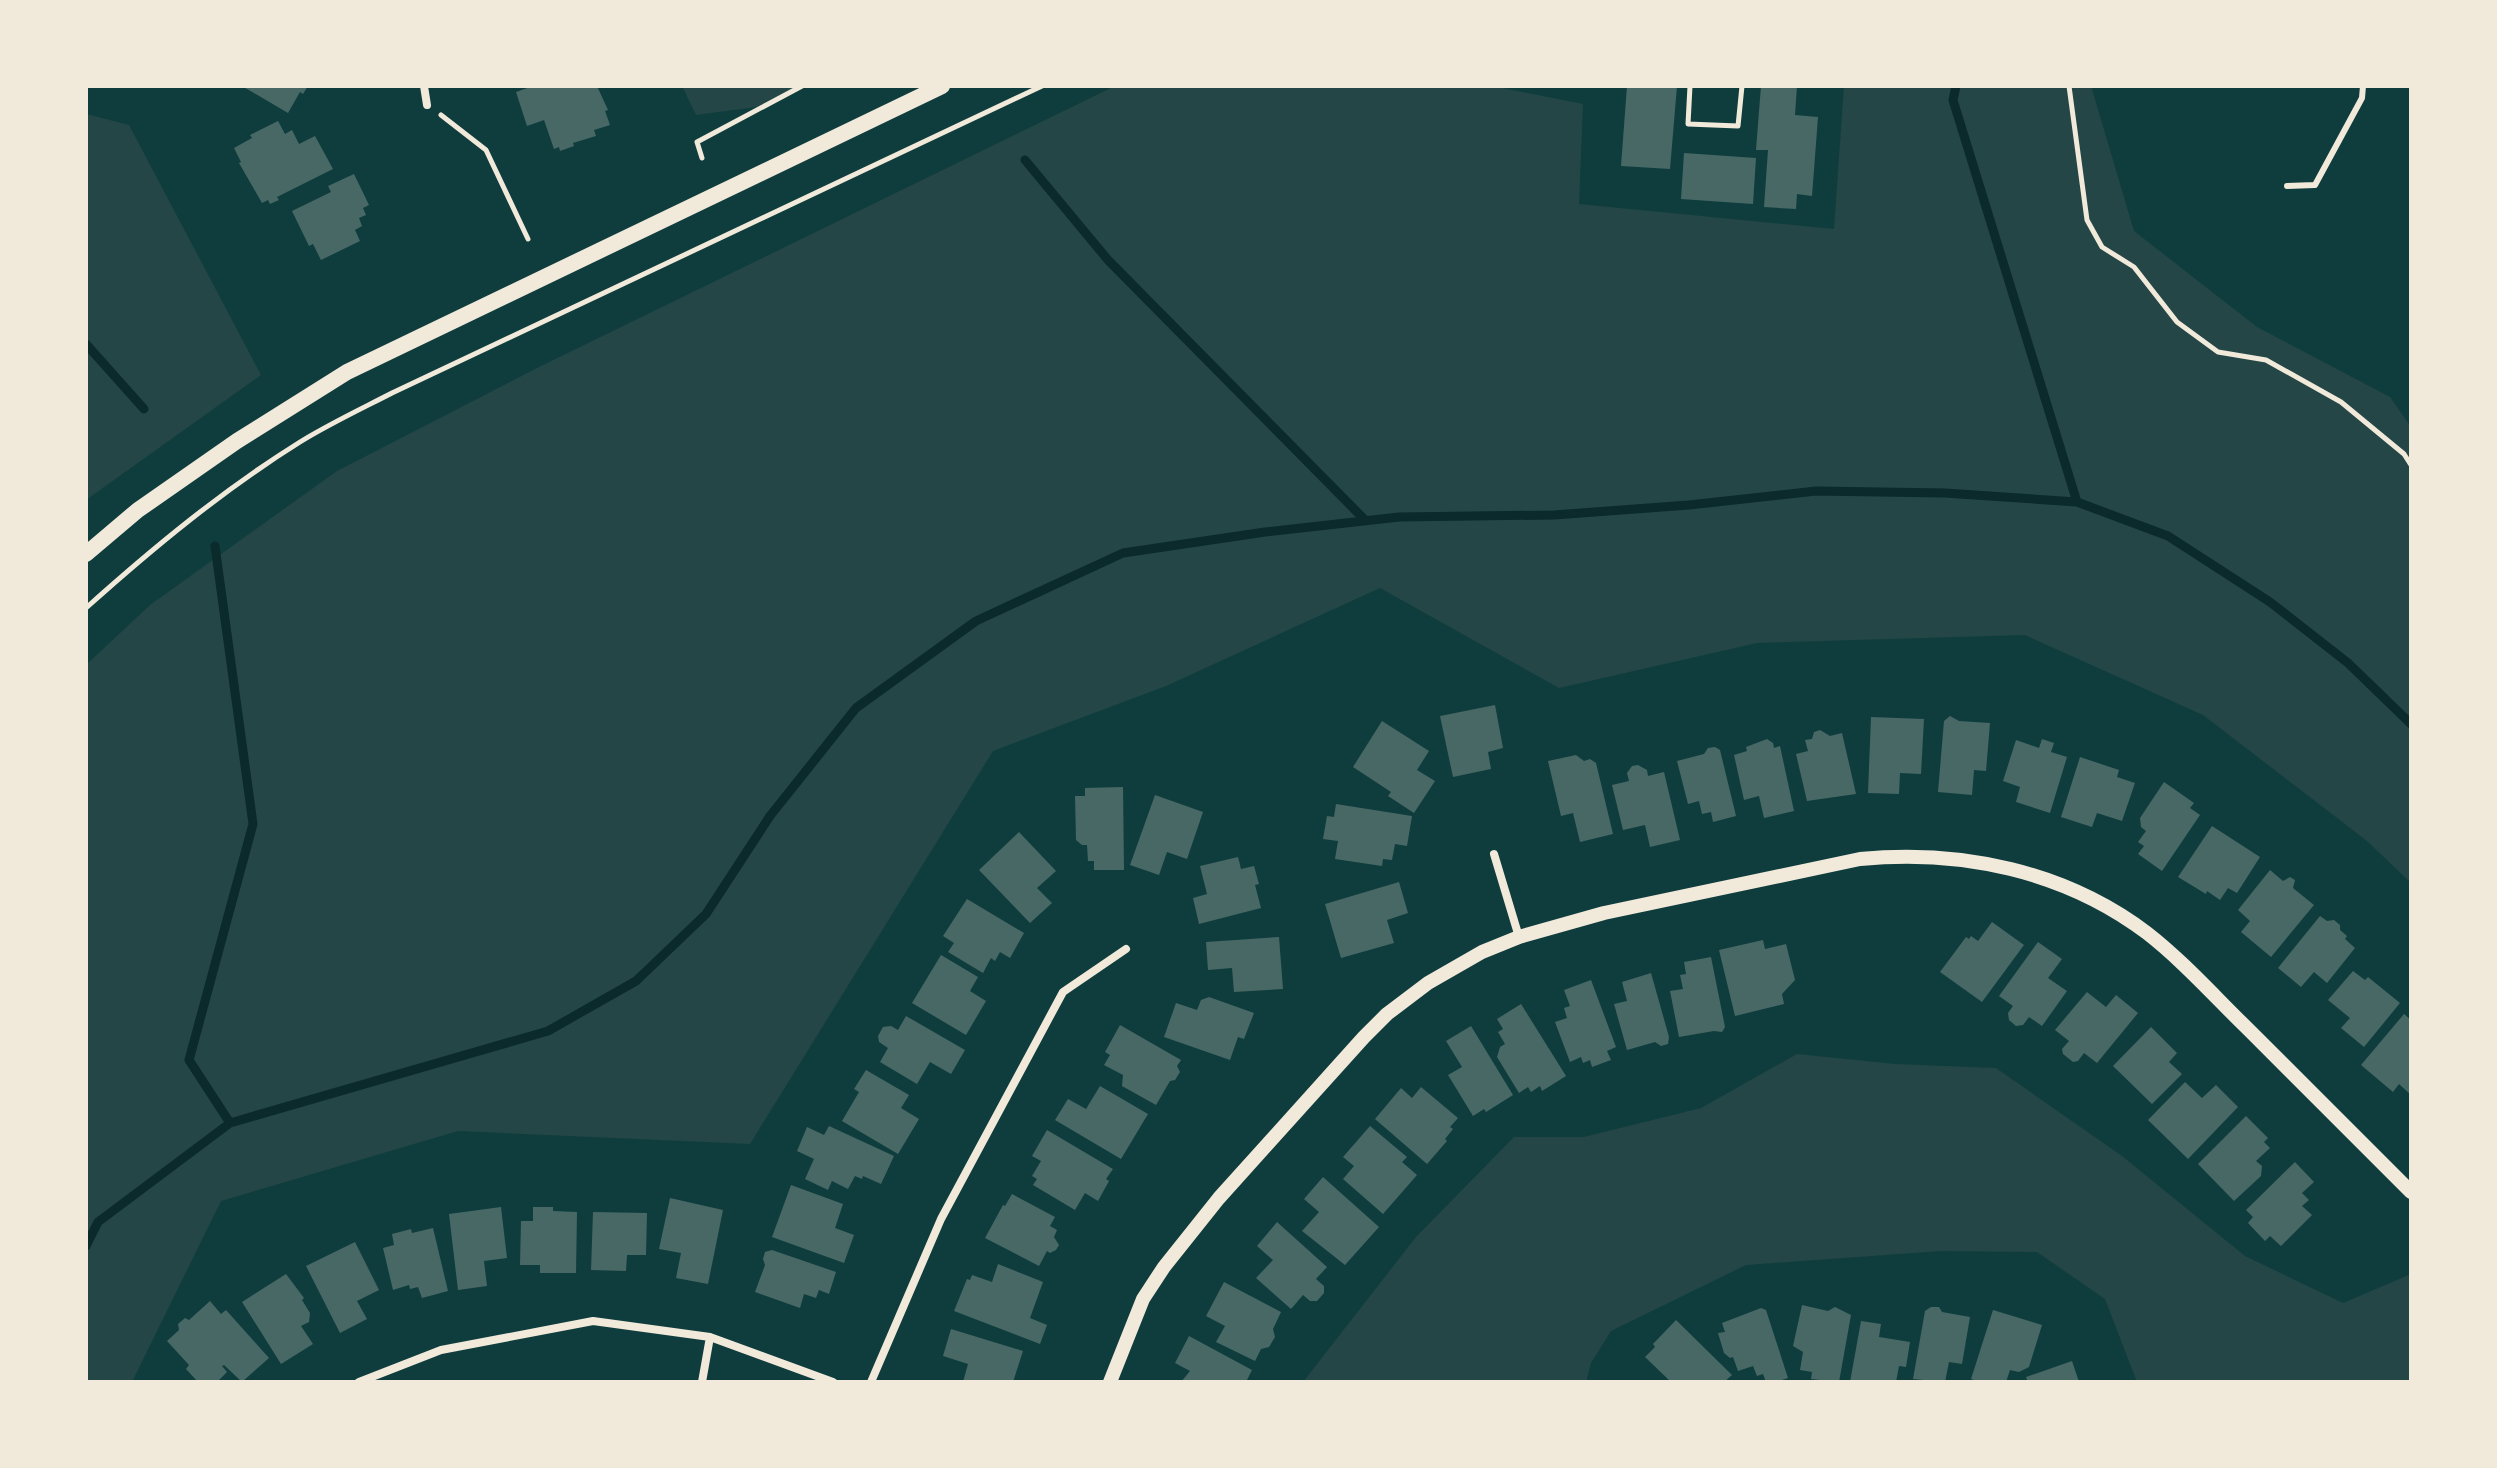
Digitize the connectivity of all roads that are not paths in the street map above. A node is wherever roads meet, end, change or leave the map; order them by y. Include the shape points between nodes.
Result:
1 (424, 86) edge
2 (942, 86) edge
3 (2363, 86) edge
4 (427, 105) road end
5 (2287, 186) dead end
6 (86, 554) edge
7 (1494, 854) dead end
8 (1519, 937) junction
9 (1126, 949) dead end
10 (2411, 1192) edge
11 (710, 1337) junction
12 (359, 1382) edge
13 (702, 1382) edge
14 (833, 1382) edge
15 (871, 1382) edge
16 (1110, 1382) edge

1 - 4 street
2 - 6 main road via 347,372 212,458
3 - 5 lane via 2362,98 2315,185
7 - 8 street
8 - 10 street via 1604,913 1860,859 1935,857 2018,870 2078,892 2147,933
8 - 16 street via 1437,977 1364,1037 1164,1267 1143,1299
9 - 15 street via 1063,992 941,1219
11 - 12 street via 593,1321 441,1350
11 - 13 street
11 - 14 street

